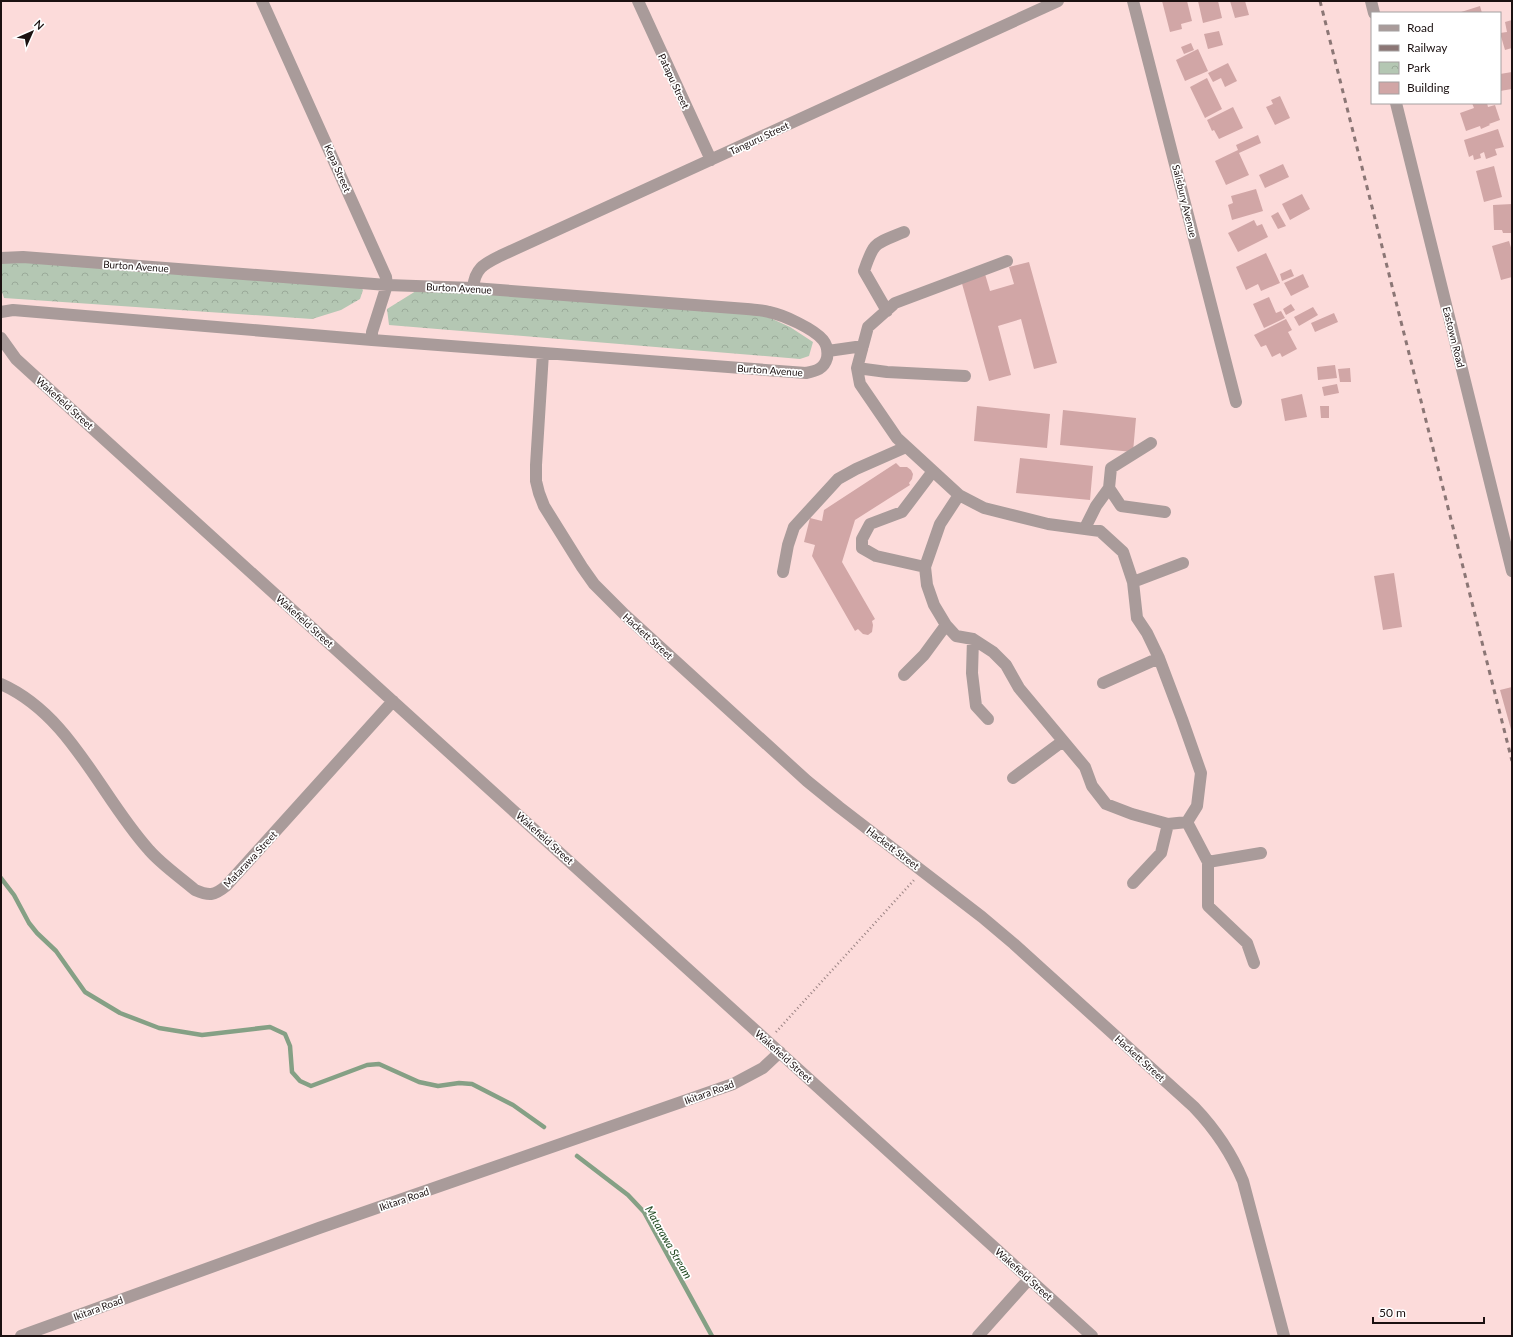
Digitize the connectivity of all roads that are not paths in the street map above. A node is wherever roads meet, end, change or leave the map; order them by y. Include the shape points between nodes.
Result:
1 (262, 1) edge
2 (638, 1) edge
3 (1058, 1) edge
4 (1134, 1) edge
5 (1371, 1) edge
6 (1374, 12) edge
7 (1396, 104) edge
8 (711, 160) junction
9 (904, 232) dead end
10 (1, 258) edge
11 (1007, 261) dead end
12 (387, 285) junction
13 (473, 288) junction
14 (887, 311) junction
15 (1, 312) edge
16 (1, 338) edge
17 (372, 340) junction
18 (863, 346) junction
19 (828, 351) junction
20 (543, 353) junction
21 (857, 368) junction
22 (965, 376) dead end
23 (1236, 402) dead end
24 (1151, 443) dead end
25 (906, 447) junction
26 (933, 472) junction
27 (1109, 488) junction
28 (959, 495) junction
29 (1165, 512) dead end
30 (1085, 528) junction
31 (1183, 563) dead end
32 (925, 567) junction
33 (1512, 571) edge
34 (783, 572) dead end
35 (1133, 582) junction
36 (946, 625) junction
37 (973, 639) junction
38 (1158, 658) junction
39 (904, 675) dead end
40 (1103, 683) dead end
41 (1, 684) edge
42 (393, 701) junction
43 (988, 719) dead end
44 (1063, 741) junction
45 (1013, 778) dead end
46 (1187, 822) junction
47 (1168, 824) junction
48 (1261, 853) dead end
49 (1208, 862) junction
50 (1134, 883) dead end
51 (1254, 963) dead end
52 (780, 1052) junction
53 (1029, 1279) junction
54 (21, 1336) edge
55 (978, 1336) edge
56 (1092, 1336) edge
57 (1284, 1336) edge

1 - 12 street, Kepa Street via 383,267
2 - 8 street, Patapu Street
3 - 8 street, Tanguru Street
4 - 23 street, Salisbury Avenue
5 - 6 street
7 - 33 street, Eastown Road
8 - 13 street, Tanguru Street via 490,262 477,271
9 - 14 street via 877,243 870,251 864,271
10 - 12 street, Burton Avenue via 24,257
11 - 14 street via 895,303
12 - 13 street, Burton Avenue
12 - 17 street via 372,332
13 - 19 street, Burton Avenue via 770,312 815,333 823,340
14 - 18 street via 868,327
15 - 17 street, Burton Avenue via 13,310
16 - 42 street, Wakefield Street via 28,370
17 - 20 street, Burton Avenue
18 - 19 street
18 - 21 street
19 - 20 street, Burton Avenue via 823,366 817,371 806,373
20 - 57 street, Hackett Street via 536,481 544,506 594,584 807,781 1014,944 1210,1124 1234,1160 1243,1181
21 - 22 street
21 - 25 street via 860,384
24 - 27 street via 1111,468
25 - 26 street
25 - 34 street via 856,468 838,479 794,527
26 - 28 street
26 - 32 street via 902,512 870,524 862,539 862,548 876,556
27 - 29 street via 1121,506
27 - 30 street
28 - 30 street via 984,508 1048,524
28 - 32 street via 940,524
30 - 35 street via 1100,531 1123,552
31 - 35 street
32 - 36 street via 927,585 934,605
35 - 38 street via 1138,618
36 - 37 street via 956,636
36 - 39 street via 924,655
37 - 43 street via 972,673 976,706
37 - 44 street via 993,652 1006,665 1019,688
38 - 40 street
38 - 46 street via 1201,773 1197,806
41 - 42 street, Matarawa Street via 40,708 56,724 149,851 195,890 204,894 219,892 226,886
42 - 52 street, Wakefield Street
44 - 45 street
44 - 47 street via 1086,767 1092,786 1106,804
46 - 47 street
46 - 49 street
47 - 50 street via 1161,853
48 - 49 street
49 - 51 street via 1208,906 1247,943
52 - 53 street, Wakefield Street
52 - 54 street, Ikitara Road via 763,1068 733,1084 319,1228
53 - 55 street
53 - 56 street, Wakefield Street

